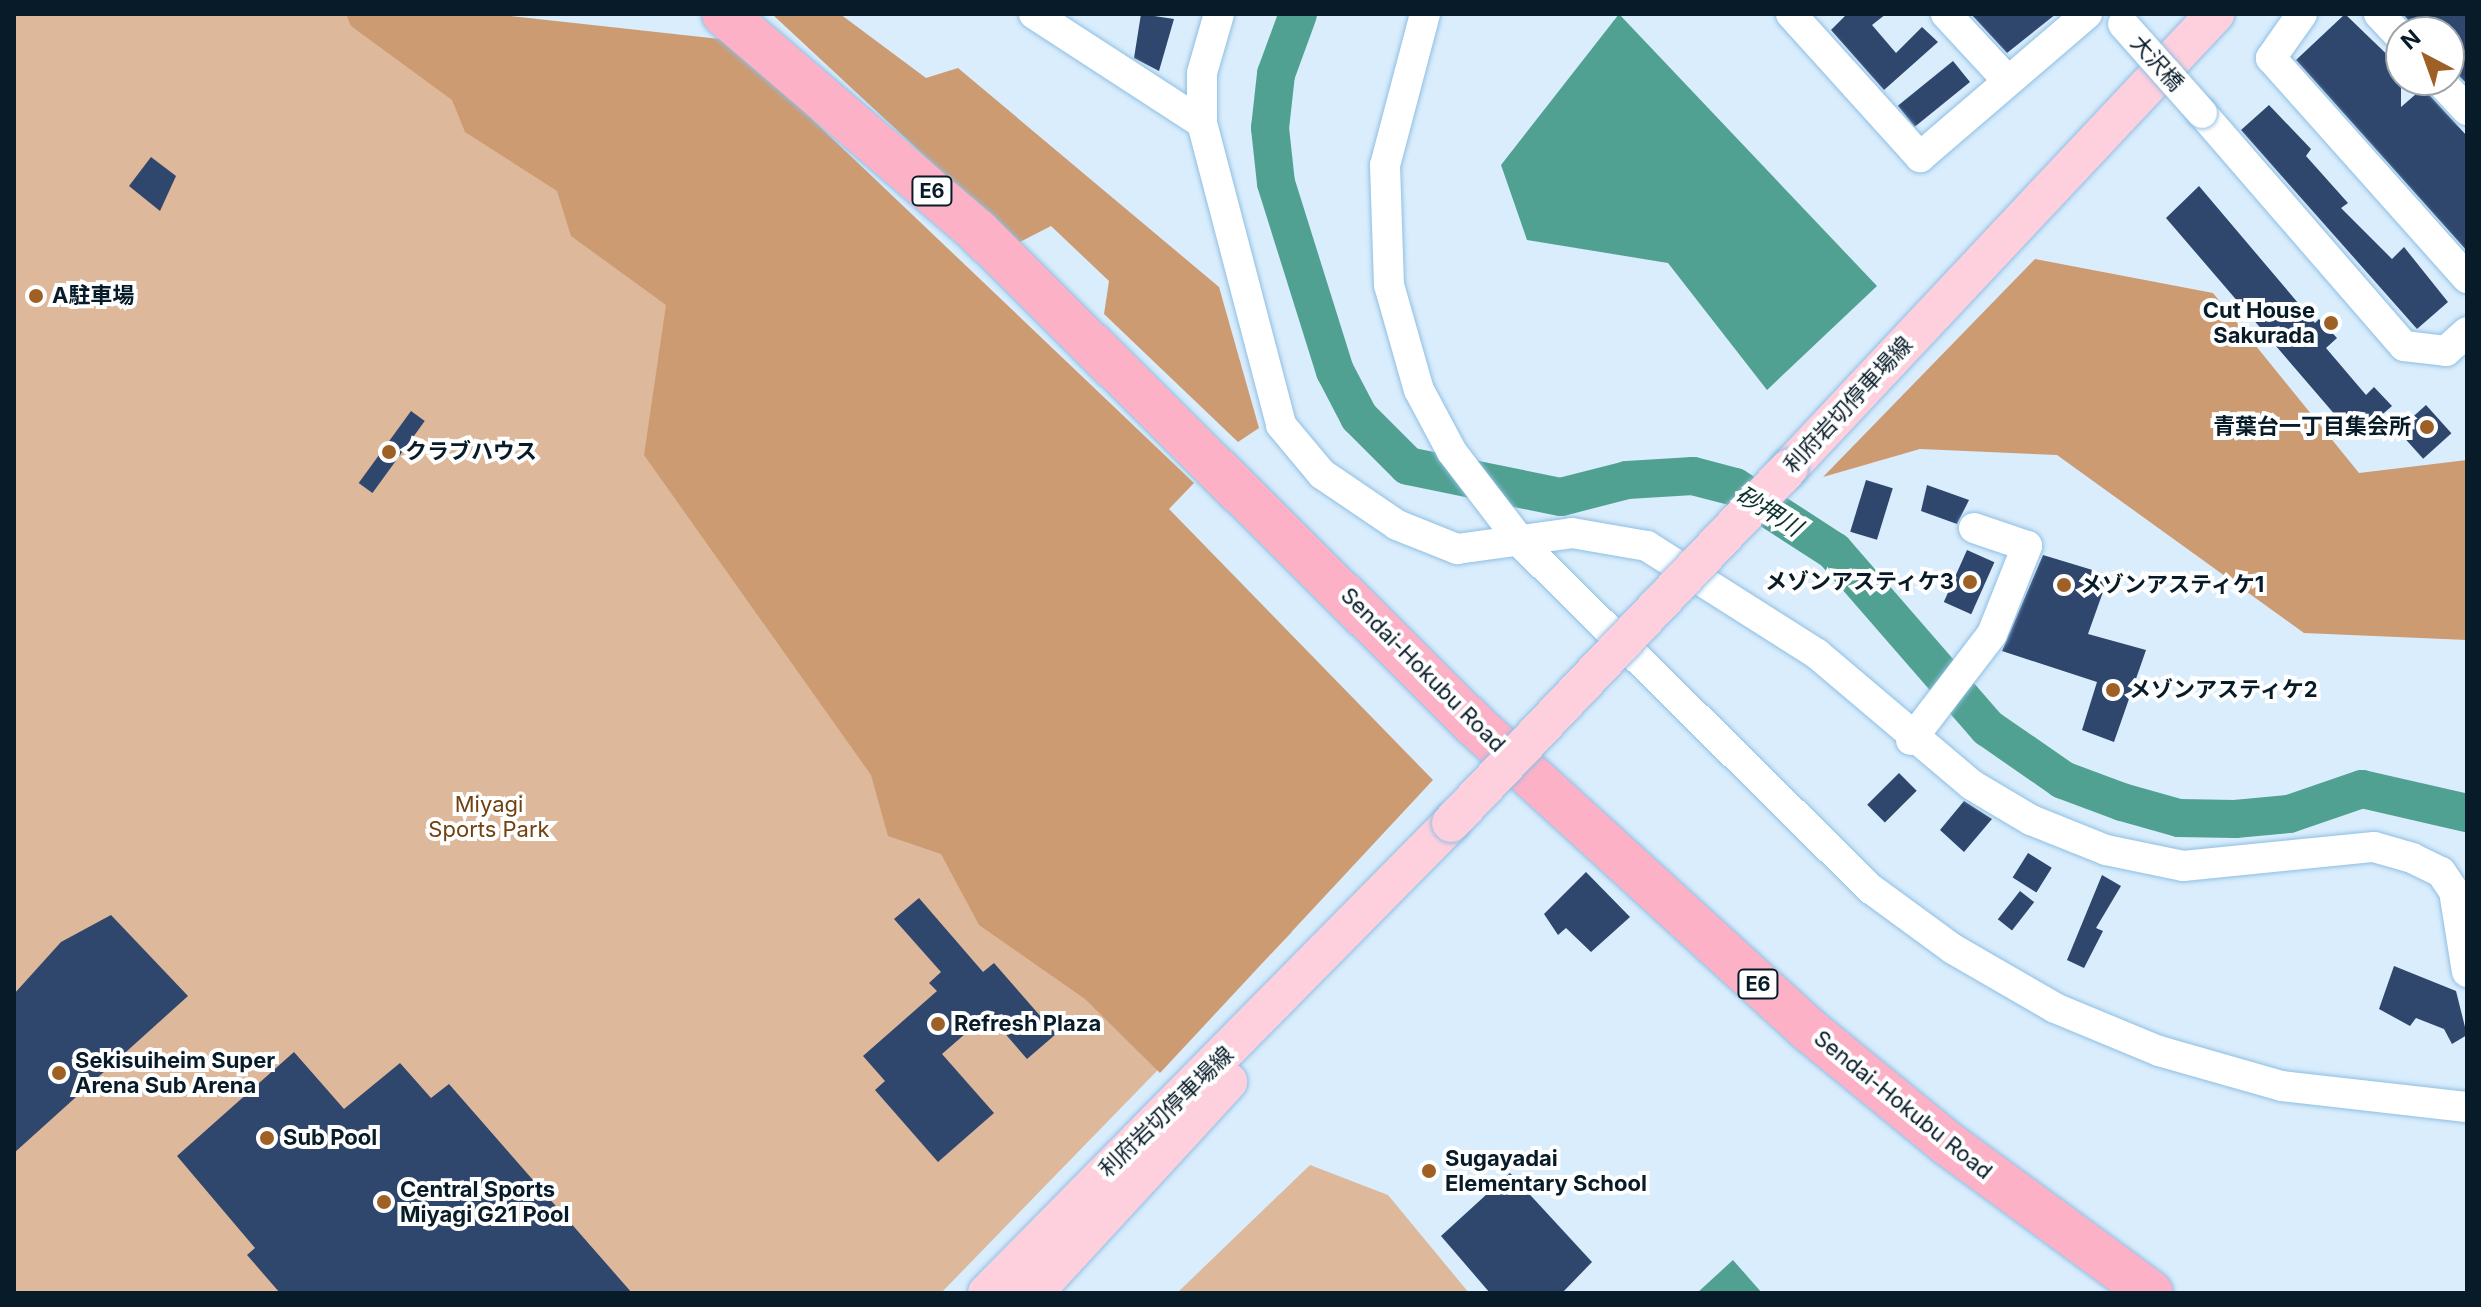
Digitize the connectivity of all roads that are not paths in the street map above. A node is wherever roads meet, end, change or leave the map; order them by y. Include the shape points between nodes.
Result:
1 (724, 14) edge
2 (1034, 14) edge
3 (1219, 14) edge
4 (1425, 14) edge
5 (1791, 14) edge
6 (1946, 14) edge
7 (2087, 14) edge
8 (2215, 14) edge
9 (2302, 14) edge
10 (2117, 19) edge
11 (2008, 81) junction
12 (1202, 123) junction
13 (2467, 278) edge
14 (2467, 332) edge
15 (1974, 528) dead end
16 (1515, 536) junction
17 (1918, 730) junction
18 (1348, 934) junction
19 (2467, 972) edge
20 (2467, 1107) edge
21 (987, 1293) edge
22 (1034, 1293) edge
23 (2151, 1293) edge

1 - 23 highway, Sendai-Hokubu Road / E6 via 977,231 1393,641 1809,1030 1947,1143
2 - 12 street
3 - 12 street via 1202,73
4 - 16 street via 1387,153 1384,248 1419,390 1452,452
5 - 11 street via 1920,157
6 - 11 street
7 - 11 street
8 - 18 main road, 利府岩切停車場線, bridge
9 - 13 street via 2271,58
10 - 14 street, 大沢橋, bridge via 2404,346 2446,351
12 - 16 street via 1281,425 1297,450 1397,525 1457,549
15 - 17 street via 2027,546 2003,613
16 - 17 street via 1572,533 1647,546 1817,654
16 - 20 street via 1871,889 1953,949 2055,1008 2159,1051 2282,1086
17 - 19 street via 2031,820 2150,863 2216,867 2374,847 2412,858 2441,872 2454,891
18 - 21 main road, 利府岩切停車場線
18 - 22 main road, 利府岩切停車場線 via 1186,1131

